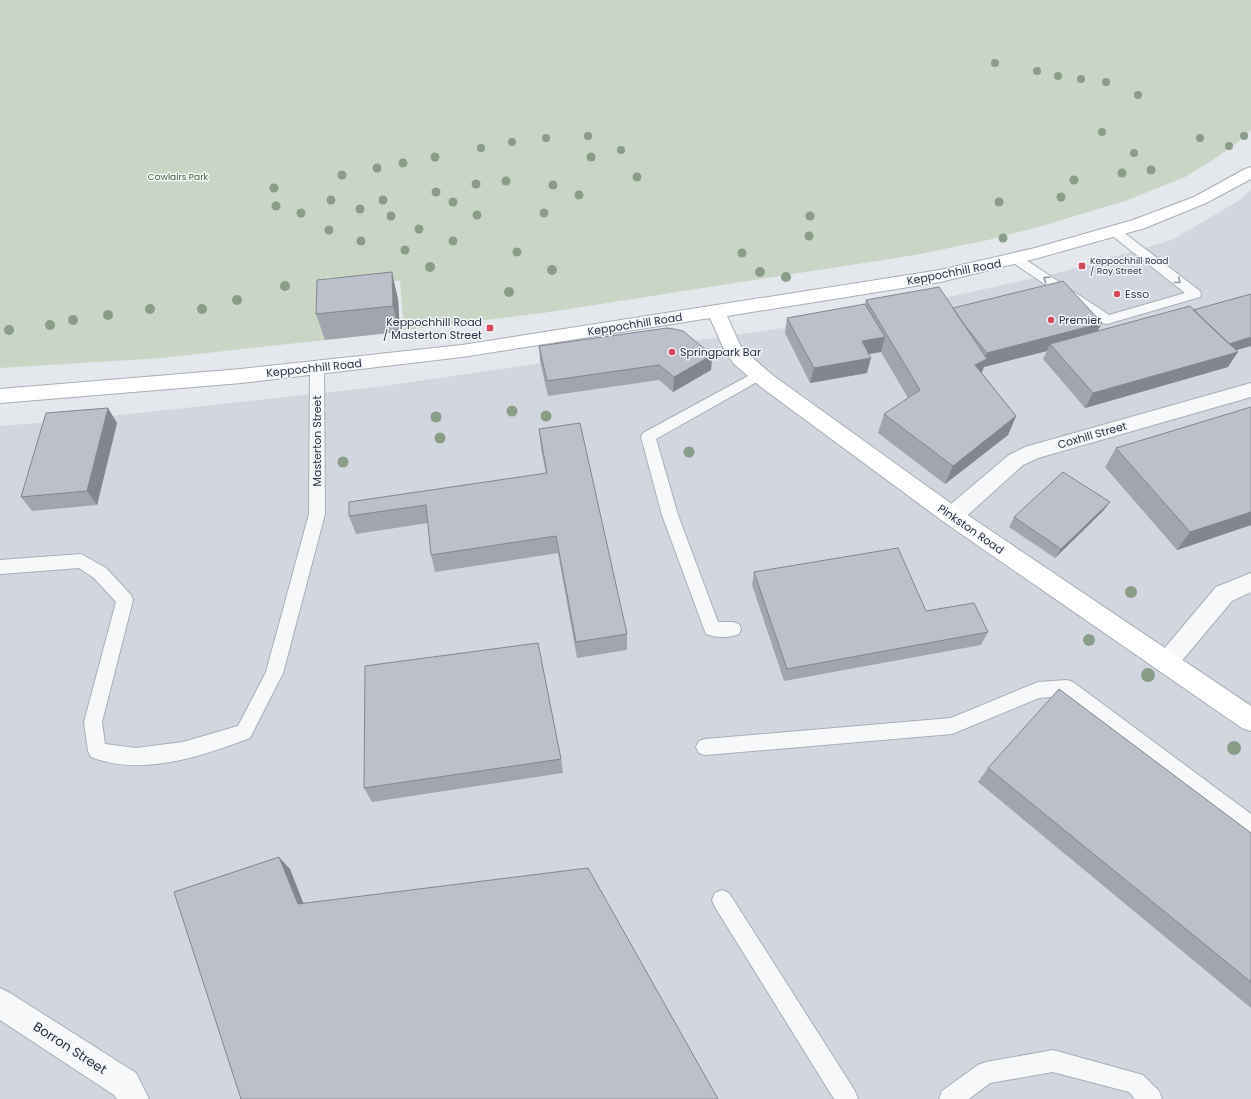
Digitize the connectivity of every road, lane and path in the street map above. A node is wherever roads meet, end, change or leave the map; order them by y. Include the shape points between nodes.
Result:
1 (1248, 177) edge
2 (1114, 231) junction
3 (1016, 259) junction
4 (716, 312) junction
5 (317, 368) junction
6 (759, 375) junction
7 (1251, 390) edge
8 (0, 396) edge
9 (952, 516) junction
10 (0, 567) edge
11 (1251, 582) edge
12 (733, 629) dead end
13 (1166, 663) junction
14 (1251, 720) edge
15 (705, 747) dead end
16 (1251, 826) edge
17 (722, 900) dead end
18 (0, 1003) edge
19 (134, 1099) edge
20 (847, 1099) edge
21 (950, 1099) edge
22 (1151, 1099) edge

1 - 2 street, Keppochhill Road via 1182,208
2 - 3 street, Keppochhill Road
2 -> 3 lane via 1195,294 1107,320
3 - 4 street, Keppochhill Road via 940,276
4 - 5 street, Keppochhill Road via 462,351
4 - 6 street, Pinkston Road via 732,348 740,359
5 - 8 street, Keppochhill Road
5 - 10 lane, Masterton Street via 316,514 274,673 244,732 183,751 136,757 97,751 93,722 125,600 100,573 81,561
6 - 9 street, Pinkston Road
6 - 12 lane via 648,437 670,515 712,629
7 - 9 street, Coxhill Street via 1032,452 1016,460
9 - 13 street, Pinkston Road
11 - 13 street via 1224,594
13 - 14 street, Pinkston Road
15 - 16 lane via 952,726 1038,690 1067,688
17 - 20 lane
18 - 19 street, Borron Street via 125,1084
21 - 22 lane via 986,1073 1053,1061 1135,1083

